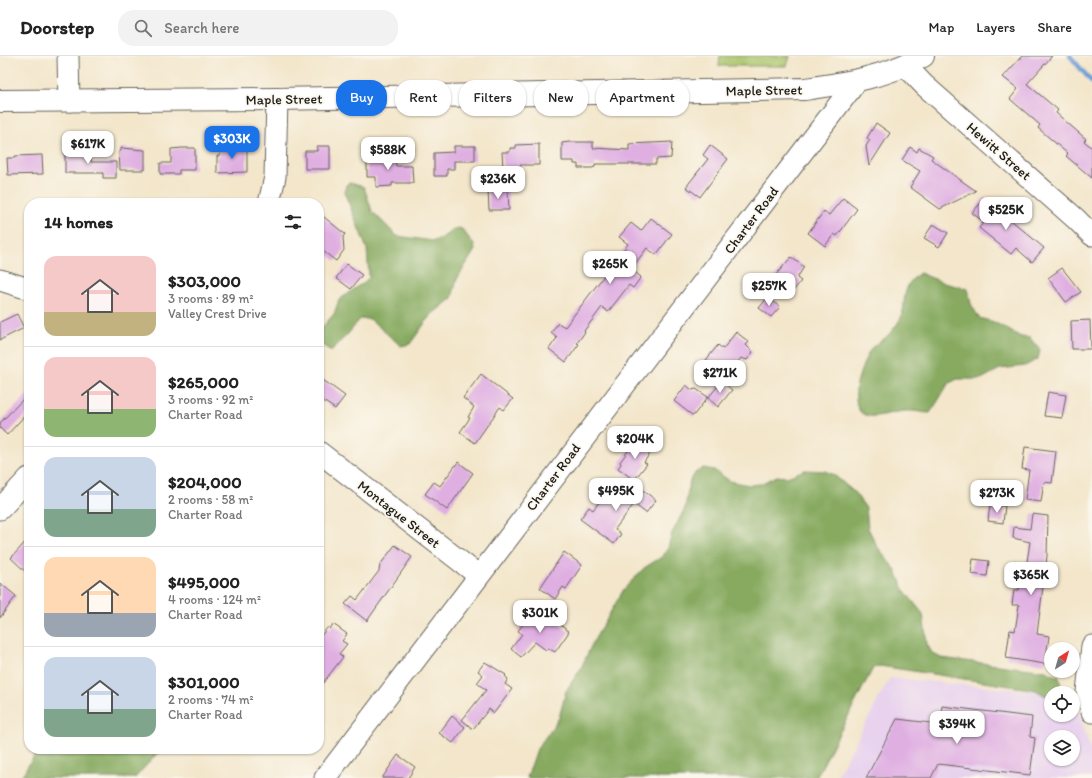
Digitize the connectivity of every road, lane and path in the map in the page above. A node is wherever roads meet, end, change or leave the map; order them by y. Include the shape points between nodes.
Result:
1 (68, 56) edge
2 (914, 61) edge
3 (856, 82) junction
4 (277, 99) junction
5 (0, 101) edge
6 (69, 101) junction
7 (270, 198) edge
8 (1092, 235) edge
9 (0, 280) edge
10 (24, 287) edge
11 (324, 456) edge
12 (24, 483) edge
13 (0, 509) edge
14 (478, 575) junction
15 (1092, 646) edge
16 (1092, 712) edge
17 (325, 778) edge

1 - 6 street
2 - 3 main road, Maple Street
2 - 8 street, Hewitt Street via 924,85
3 - 4 main road, Maple Street via 805,90
3 - 14 street, Charter Road
4 - 6 main road, Maple Street
4 - 7 street via 275,177
5 - 6 main road, Maple Street
9 - 10 street
11 - 14 street, Montague Street
12 - 13 street
14 - 17 street, Charter Road
15 - 16 street via 1087,692

